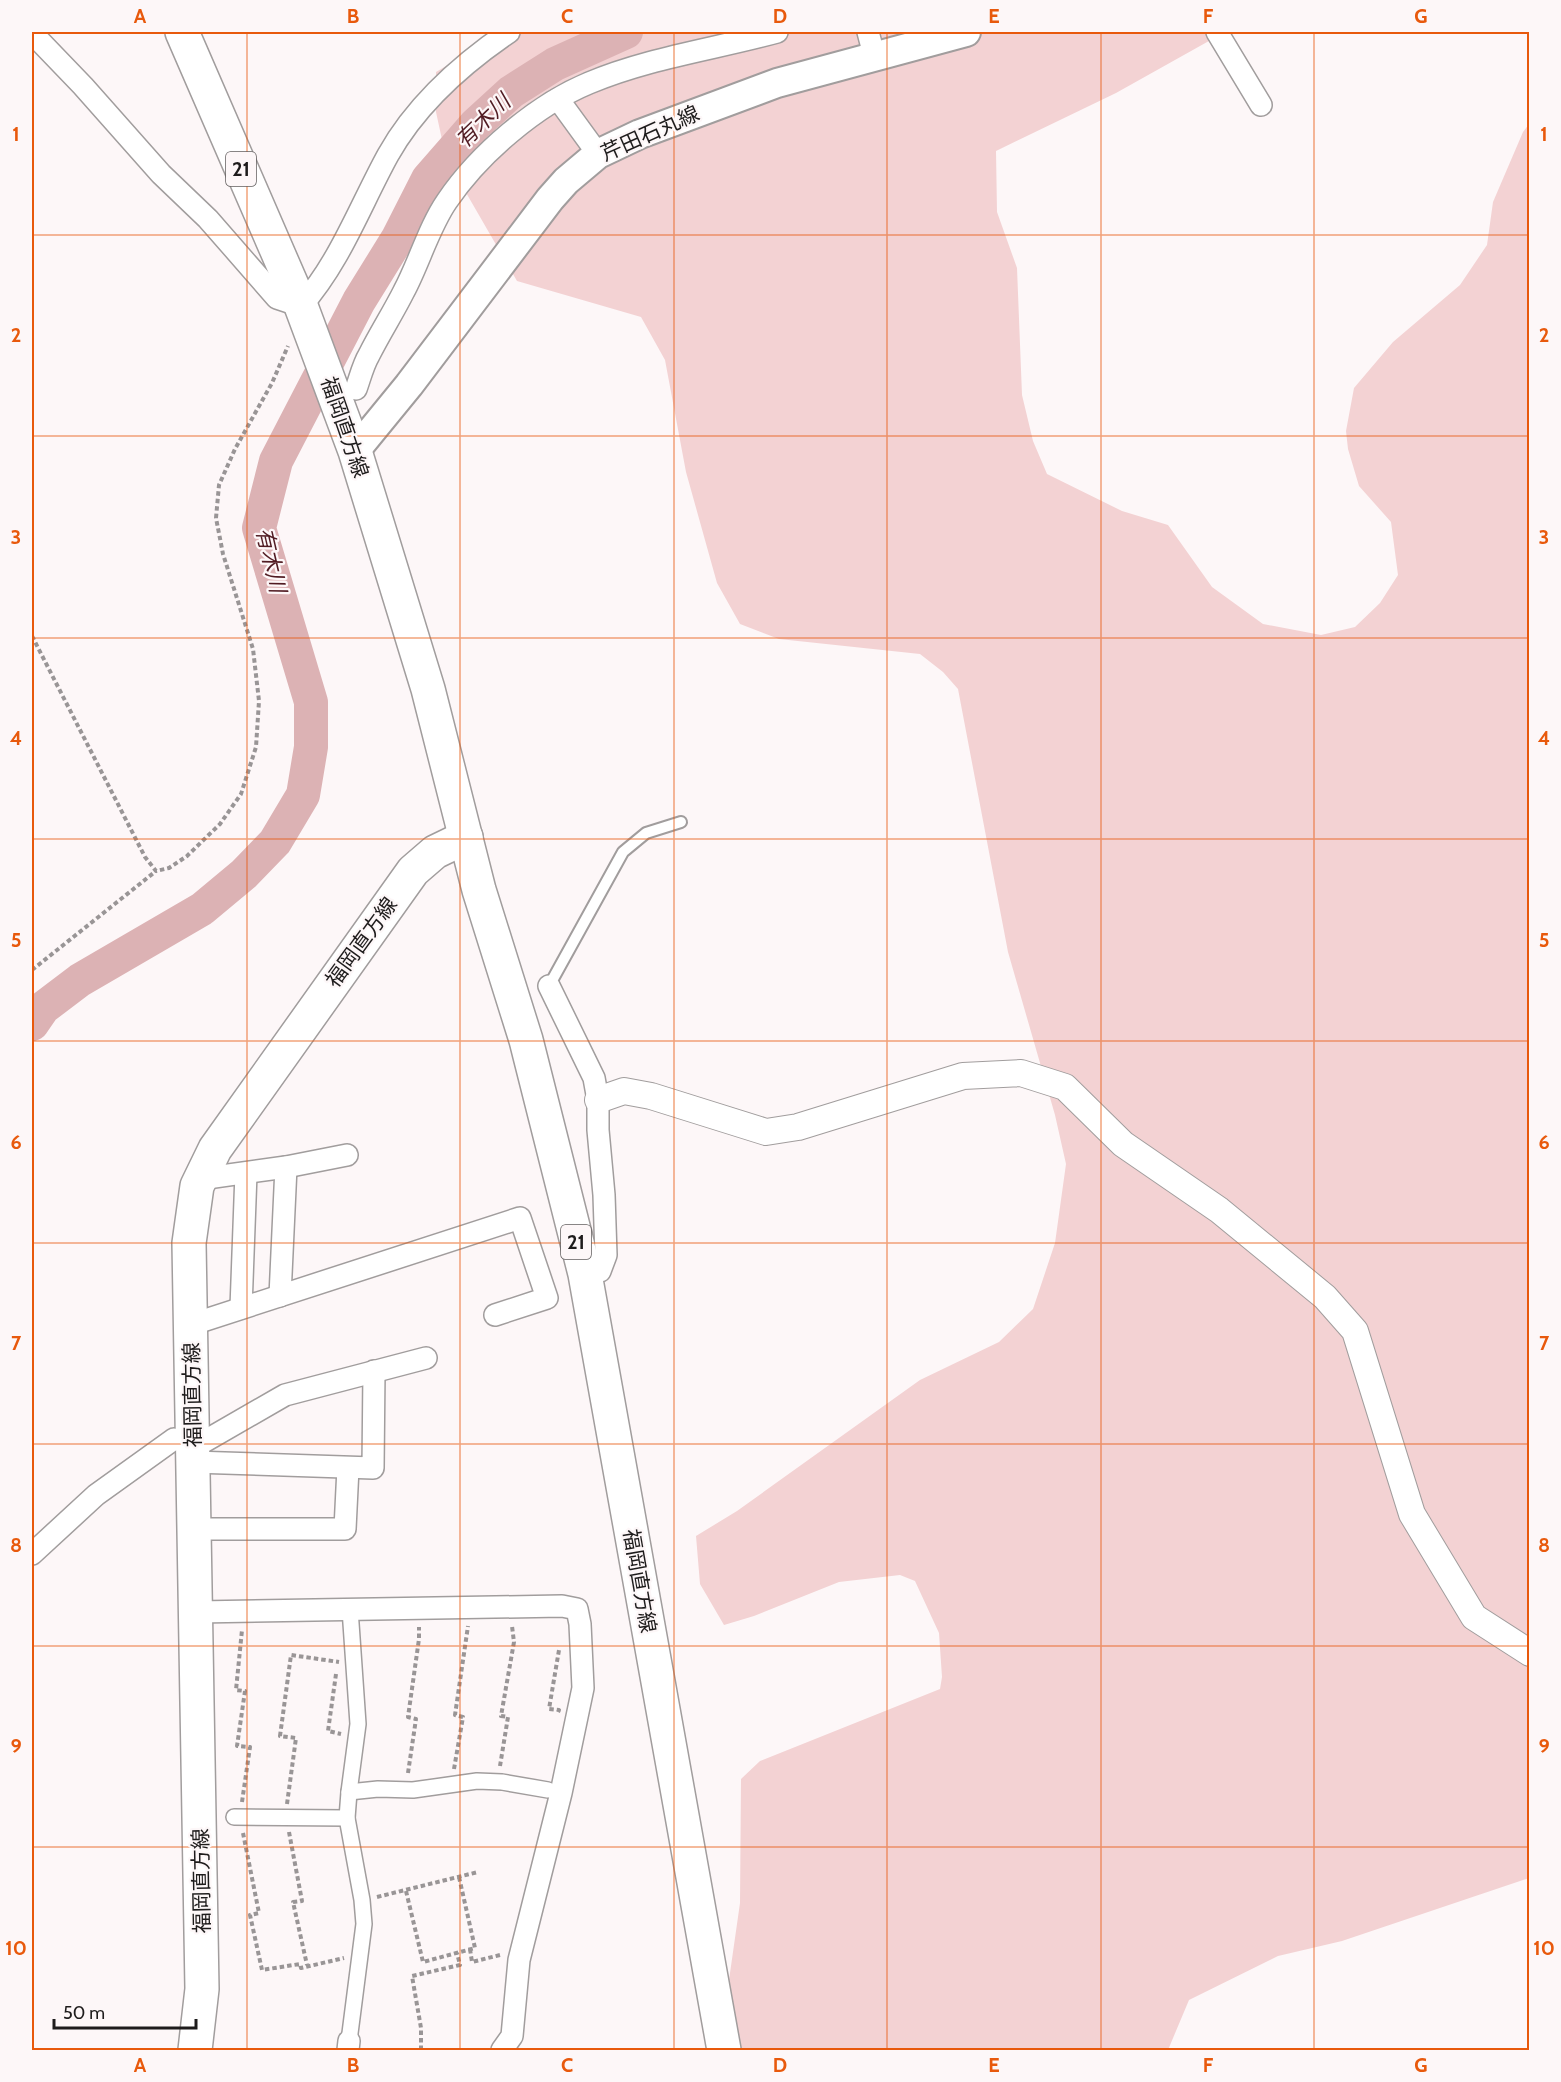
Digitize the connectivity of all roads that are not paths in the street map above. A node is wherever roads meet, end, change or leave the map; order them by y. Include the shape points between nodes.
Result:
1 (182, 32) edge
2 (509, 32) edge
3 (777, 32) edge
4 (966, 32) edge
5 (1216, 32) edge
6 (32, 33) edge
7 (871, 43) edge
8 (558, 99) junction
9 (1261, 105) dead end
10 (598, 154) junction
11 (300, 325) junction
12 (348, 401) junction
13 (355, 451) junction
14 (681, 822) dead end
15 (466, 837) junction
16 (549, 986) joint
17 (598, 1100) junction
18 (347, 1155) dead end
19 (286, 1167) junction
20 (246, 1173) junction
21 (200, 1179) junction
22 (585, 1274) junction
23 (280, 1296) junction
24 (241, 1308) junction
25 (495, 1315) dead end
26 (190, 1325) junction
27 (426, 1358) dead end
28 (374, 1371) junction
29 (193, 1451) junction
30 (348, 1467) junction
31 (195, 1529) junction
32 (32, 1554) edge
33 (350, 1609) junction
34 (197, 1612) junction
35 (1530, 1653) edge
36 (555, 1791) junction
37 (349, 1792) junction
38 (237, 1817) road end
39 (347, 1818) junction
40 (348, 2046) edge
41 (195, 2050) edge
42 (502, 2050) edge
43 (724, 2050) edge

1 - 11 main road, 福岡直方線 / 21
2 - 11 street via 445,82 412,118 389,154
3 - 8 street via 629,68 587,83
4 - 7 main road, 芹田石丸線
5 - 9 street
6 - 11 street via 161,174 208,219
7 - 10 main road, 芹田石丸線
8 - 10 street
8 - 12 street via 478,162 446,202
10 - 13 main road, 芹田石丸線 via 550,199
11 - 12 main road, 福岡直方線 / 21
12 - 13 main road, 福岡直方線 / 21
13 - 15 main road, 福岡直方線 / 21 via 428,689
14 - 16 lane via 645,833 623,852
15 - 21 main road, 福岡直方線 via 435,852 413,870 215,1149
15 - 22 main road, 福岡直方線 / 21 via 525,1040
16 - 17 street via 594,1078
17 - 22 street via 606,1255 600,1271
17 - 35 street via 624,1091 651,1096 766,1132 798,1127 963,1076 1021,1073 1065,1087 1123,1144 1219,1209 1325,1297 1355,1331 1412,1514 1474,1617
18 - 19 street
19 - 20 street
19 - 23 street
20 - 21 street
20 - 24 street
21 - 26 main road, 福岡直方線 via 189,1243
22 - 43 main road, 福岡直方線 / 21
23 - 24 street
23 - 25 street via 520,1218 547,1298
24 - 26 street
26 - 29 main road, 福岡直方線
27 - 28 street
28 - 29 street via 285,1395
28 - 30 street via 372,1468
29 - 30 street
29 - 31 main road, 福岡直方線
29 - 32 street via 174,1439 96,1495
30 - 31 street via 345,1529
31 - 34 main road, 福岡直方線
33 - 34 street
33 - 36 street via 577,1609 583,1688
33 - 37 street via 358,1724
34 - 41 main road, 福岡直方線 via 202,1989
36 - 37 street via 477,1781
36 - 42 street via 521,1950 513,2036
37 - 39 street
38 - 39 street
39 - 40 street via 364,1924

